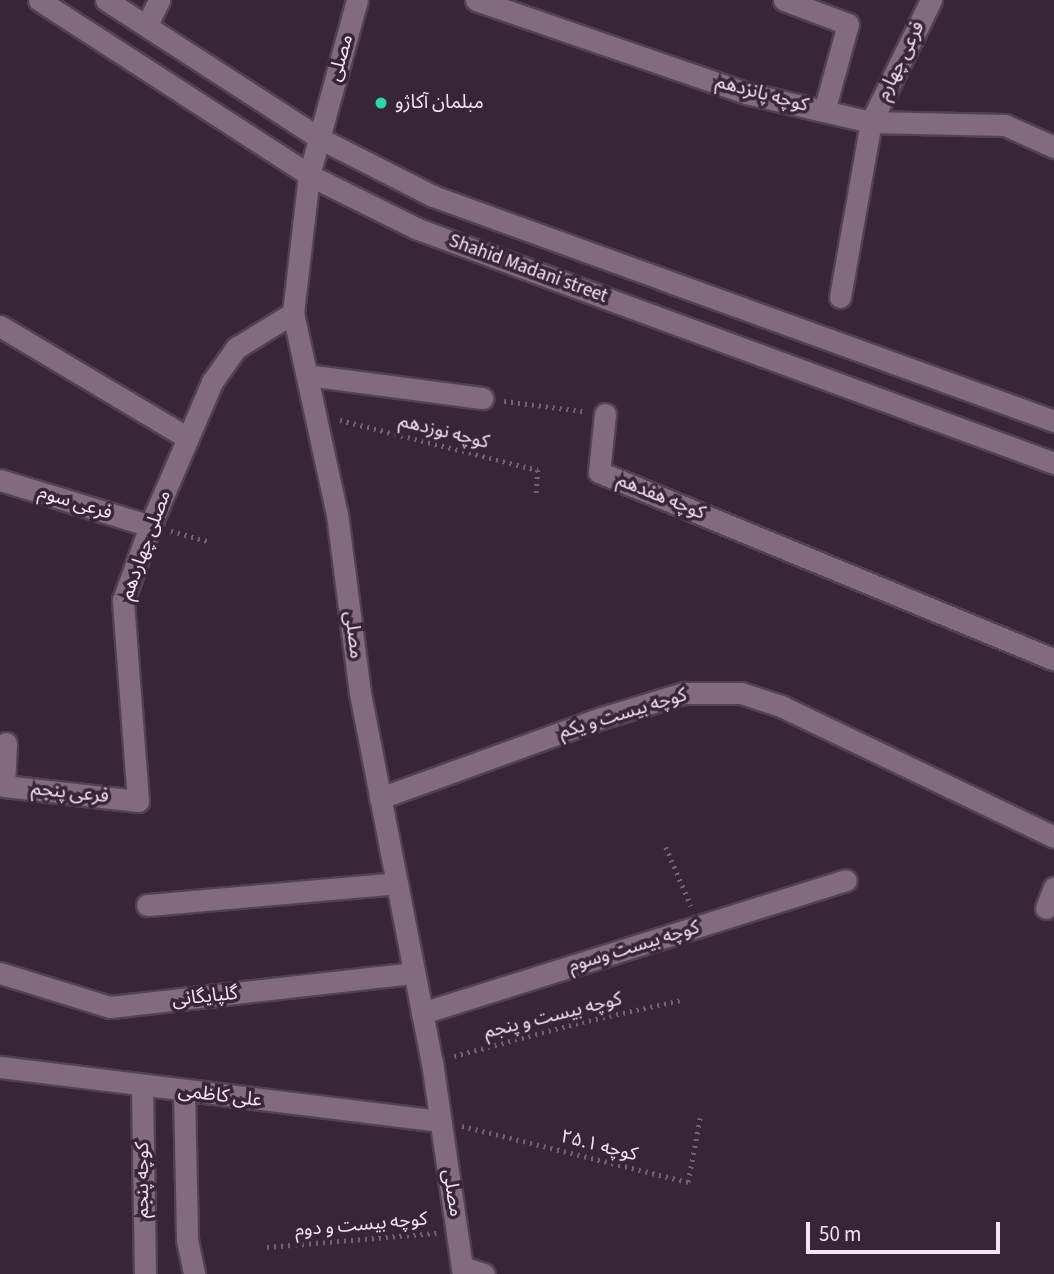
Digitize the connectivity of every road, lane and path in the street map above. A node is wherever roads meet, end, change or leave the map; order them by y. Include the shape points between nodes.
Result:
1 (39, 0) edge
2 (106, 0) edge
3 (159, 0) edge
4 (357, 0) edge
5 (476, 0) edge
6 (784, 0) edge
7 (931, 0) edge
8 (146, 26) junction
9 (824, 111) junction
10 (871, 122) junction
11 (318, 138) junction
12 (1054, 147) edge
13 (309, 175) junction
14 (839, 297) dead end
15 (293, 313) junction
16 (0, 326) edge
17 (307, 375) junction
18 (482, 398) joint
19 (315, 414) junction
20 (606, 414) joint
21 (1054, 421) edge
22 (188, 438) junction
23 (1054, 463) edge
24 (0, 480) edge
25 (536, 497) dead end
26 (150, 526) junction
27 (211, 542) dead end
28 (1054, 660) edge
29 (6, 743) dead end
30 (380, 799) junction
31 (138, 801) joint
32 (1054, 837) edge
33 (666, 847) dead end
34 (846, 880) dead end
35 (397, 883) junction
36 (1054, 887) edge
37 (147, 905) dead end
38 (1046, 908) dead end
39 (700, 926) junction
40 (0, 973) edge
41 (414, 973) junction
42 (681, 1000) dead end
43 (422, 1013) junction
44 (432, 1062) junction
45 (0, 1067) edge
46 (142, 1086) junction
47 (184, 1091) junction
48 (700, 1118) dead end
49 (441, 1121) junction
50 (457, 1231) junction
51 (267, 1247) dead end
52 (462, 1270) edge
53 (145, 1274) edge
54 (194, 1274) edge
55 (484, 1274) edge

1 - 13 street, Shahid Madani street
2 - 8 street, Shahid Madani street
3 - 8 street
4 - 11 street, مصلی
5 - 9 street, کوچه پانزدهم via 746,93
6 - 9 street via 848,24
7 - 10 street, فرعی چهارم
8 - 11 street, Shahid Madani street
9 - 10 street, کوچه پانزدهم
10 - 12 street, کوچه پانزدهم via 1005,125
10 - 14 street, فرعی چهارم
11 - 13 street, مصلی
11 - 21 street, Shahid Madani street via 433,195
13 - 15 street, مصلی
13 - 23 street, Shahid Madani street via 418,229
15 - 17 street, مصلی
15 - 22 street, مصلی چهاردهم via 236,348 212,382
16 - 22 street
17 - 18 street
17 - 19 street, مصلی
18 - 20 path
19 - 25 path, کوچه نوزدهم via 538,470
19 - 30 street, مصلی via 337,514 360,693
20 - 28 street, کوچه هفدهم via 599,472
22 - 26 street, مصلی چهاردهم
24 - 26 street, فرعی سوم
26 - 27 path
26 - 31 street, مصلی چهاردهم via 123,600
29 - 31 street, فرعی پنجم via 4,786
30 - 32 street, کوچه بیست و یکم via 601,718 684,693 741,693 781,706
30 - 35 street, مصلی
33 - 39 path
34 - 39 street, کوچه بیست وسوم
35 - 37 street
35 - 41 street, مصلی
36 - 38 street
39 - 43 street, کوچه بیست وسوم
40 - 41 street, گلپایگانی via 110,1007
41 - 43 street, مصلی
42 - 44 path, کوچه بیست و پنجم
43 - 44 street, مصلی
44 - 49 street, مصلی
45 - 46 street, علی کاظمی
46 - 47 street, علی کاظمی
46 - 53 street, کوچه پنجم
47 - 49 street, علی کاظمی
47 - 54 street via 187,1240
48 - 49 path, کوچه ۲۵.۱ via 688,1182
49 - 50 street, مصلی
50 - 51 path, کوچه بیست و دوم
50 - 52 street, مصلی
52 - 55 street

